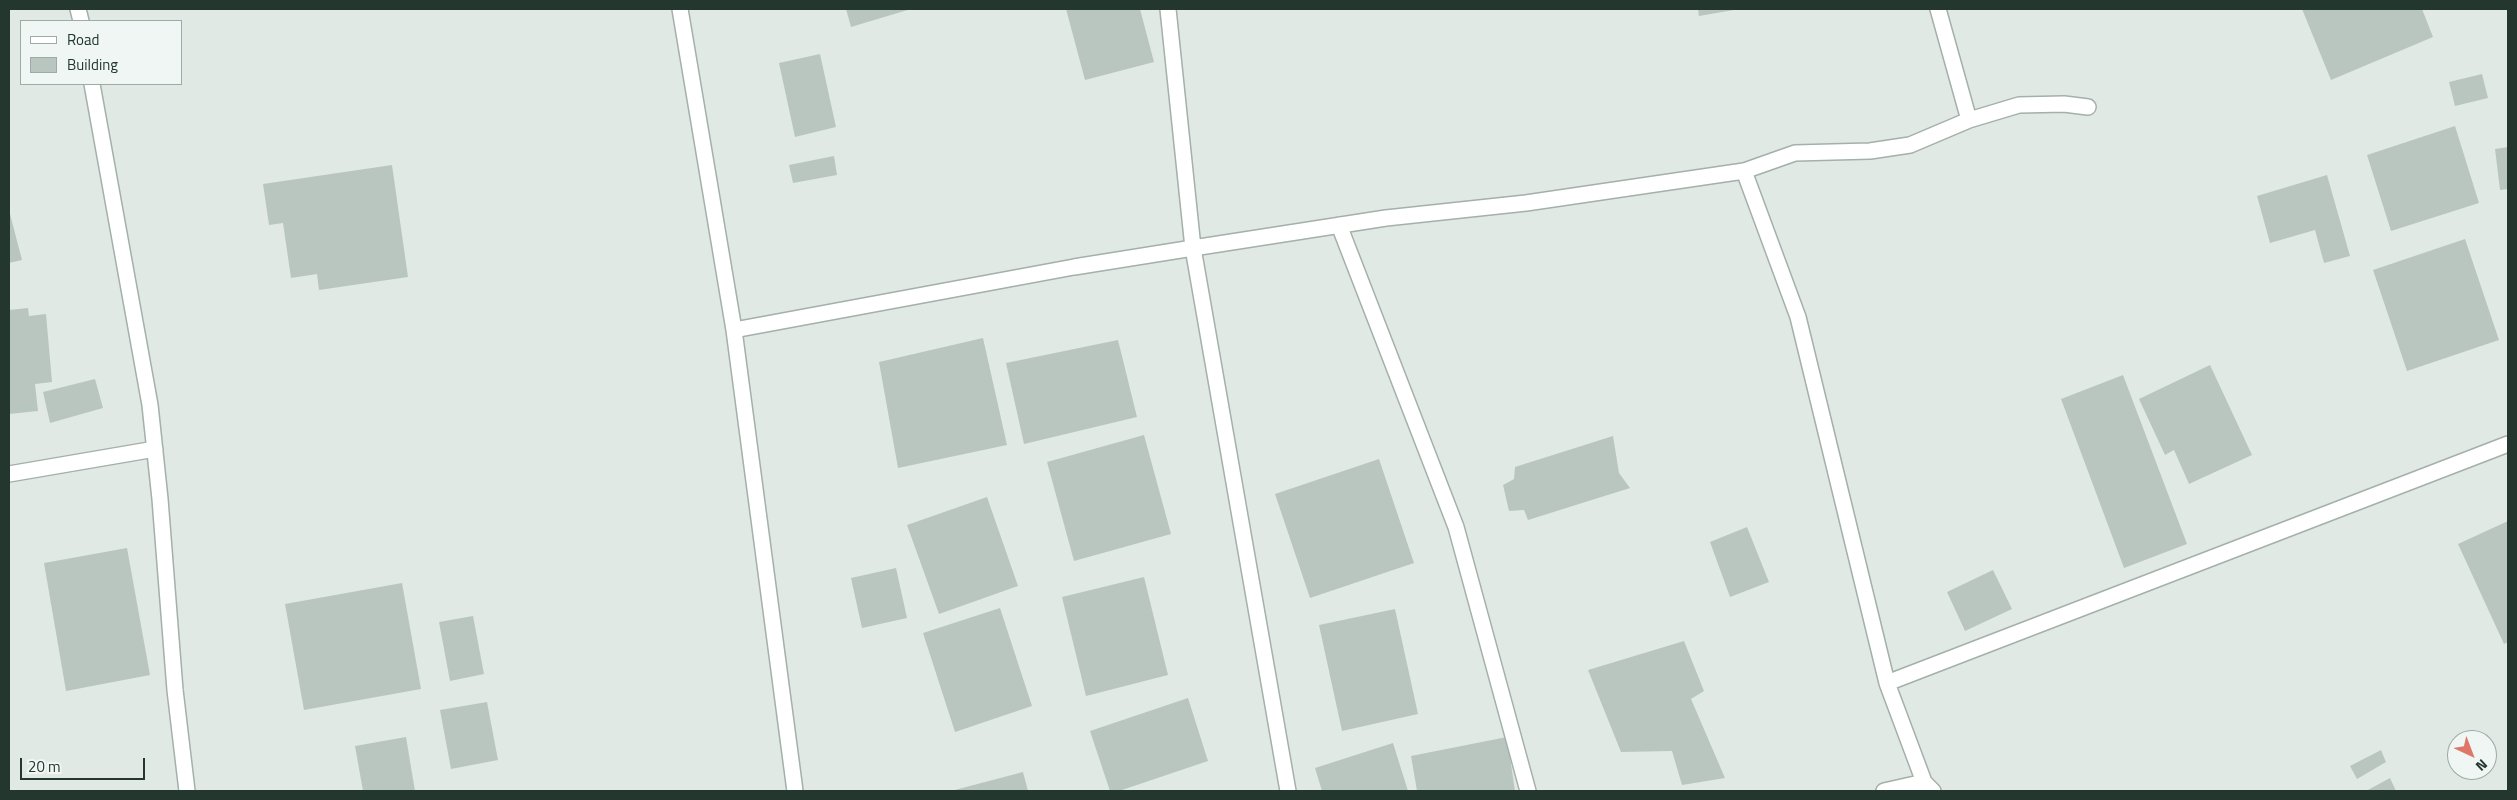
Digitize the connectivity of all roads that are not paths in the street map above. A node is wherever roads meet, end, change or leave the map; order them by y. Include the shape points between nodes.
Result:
1 (680, 9) edge
2 (1168, 9) edge
3 (1938, 9) edge
4 (92, 85) edge
5 (2088, 107) dead end
6 (1969, 120) junction
7 (1744, 171) junction
8 (1339, 225) junction
9 (1193, 248) junction
10 (734, 330) junction
11 (2508, 444) edge
12 (155, 449) junction
13 (9, 474) edge
14 (1887, 683) junction
15 (1929, 786) edge
16 (187, 791) edge
17 (795, 791) edge
18 (1288, 791) edge
19 (1528, 791) edge
20 (1884, 791) edge

1 - 10 street
2 - 9 street
3 - 6 street
4 - 12 street
5 - 6 street via 2019,105
6 - 7 street via 1910,145 1870,151 1796,153
7 - 8 street via 1526,203
7 - 14 street via 1798,317
8 - 9 street
8 - 19 street via 1456,527
9 - 10 street
9 - 18 street
10 - 17 street
11 - 14 street
12 - 13 street
12 - 16 street via 175,690
14 - 15 street
15 - 20 street

